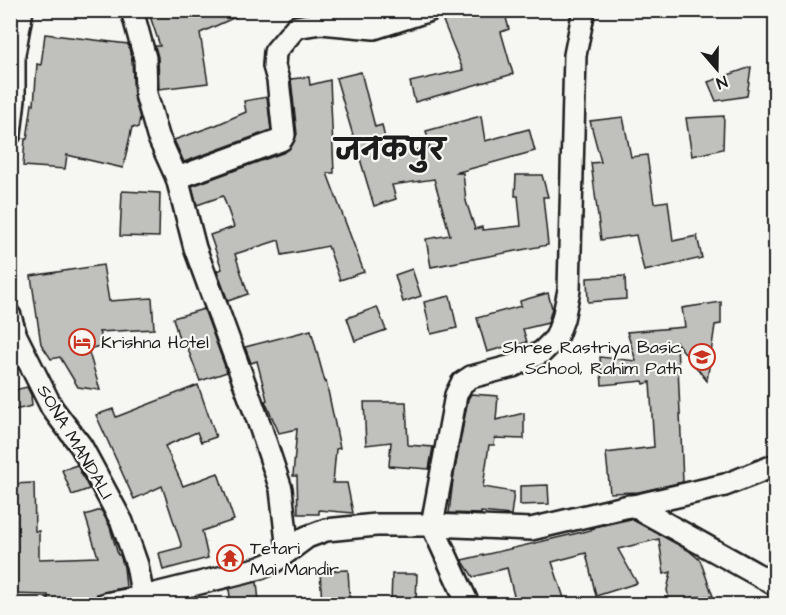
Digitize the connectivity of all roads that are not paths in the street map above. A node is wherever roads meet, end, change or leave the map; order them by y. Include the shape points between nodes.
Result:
1 (22, 10) edge
2 (132, 10) edge
3 (430, 10) edge
4 (584, 10) edge
5 (12, 54) edge
6 (10, 134) edge
7 (177, 178) junction
8 (10, 316) edge
9 (776, 465) edge
10 (634, 506) junction
11 (432, 525) junction
12 (288, 551) junction
13 (776, 585) edge
14 (143, 601) edge
15 (105, 604) edge
16 (468, 604) edge

1 - 5 street
2 - 7 street via 145,58 146,94
3 - 7 street via 374,28 321,23 296,27 275,52 284,135 281,140
4 - 11 street via 575,55 569,290 563,319 556,338 542,352 462,383 456,394
5 - 6 street via 14,99
7 - 12 street via 199,257 281,489
8 - 14 street, SONA MANDALI via 52,408 81,446 122,522 137,565
9 - 10 street via 726,484
10 - 11 street via 531,529
10 - 13 street
11 - 12 street via 326,530 307,537
11 - 16 street
12 - 14 street via 260,568
14 - 15 street

